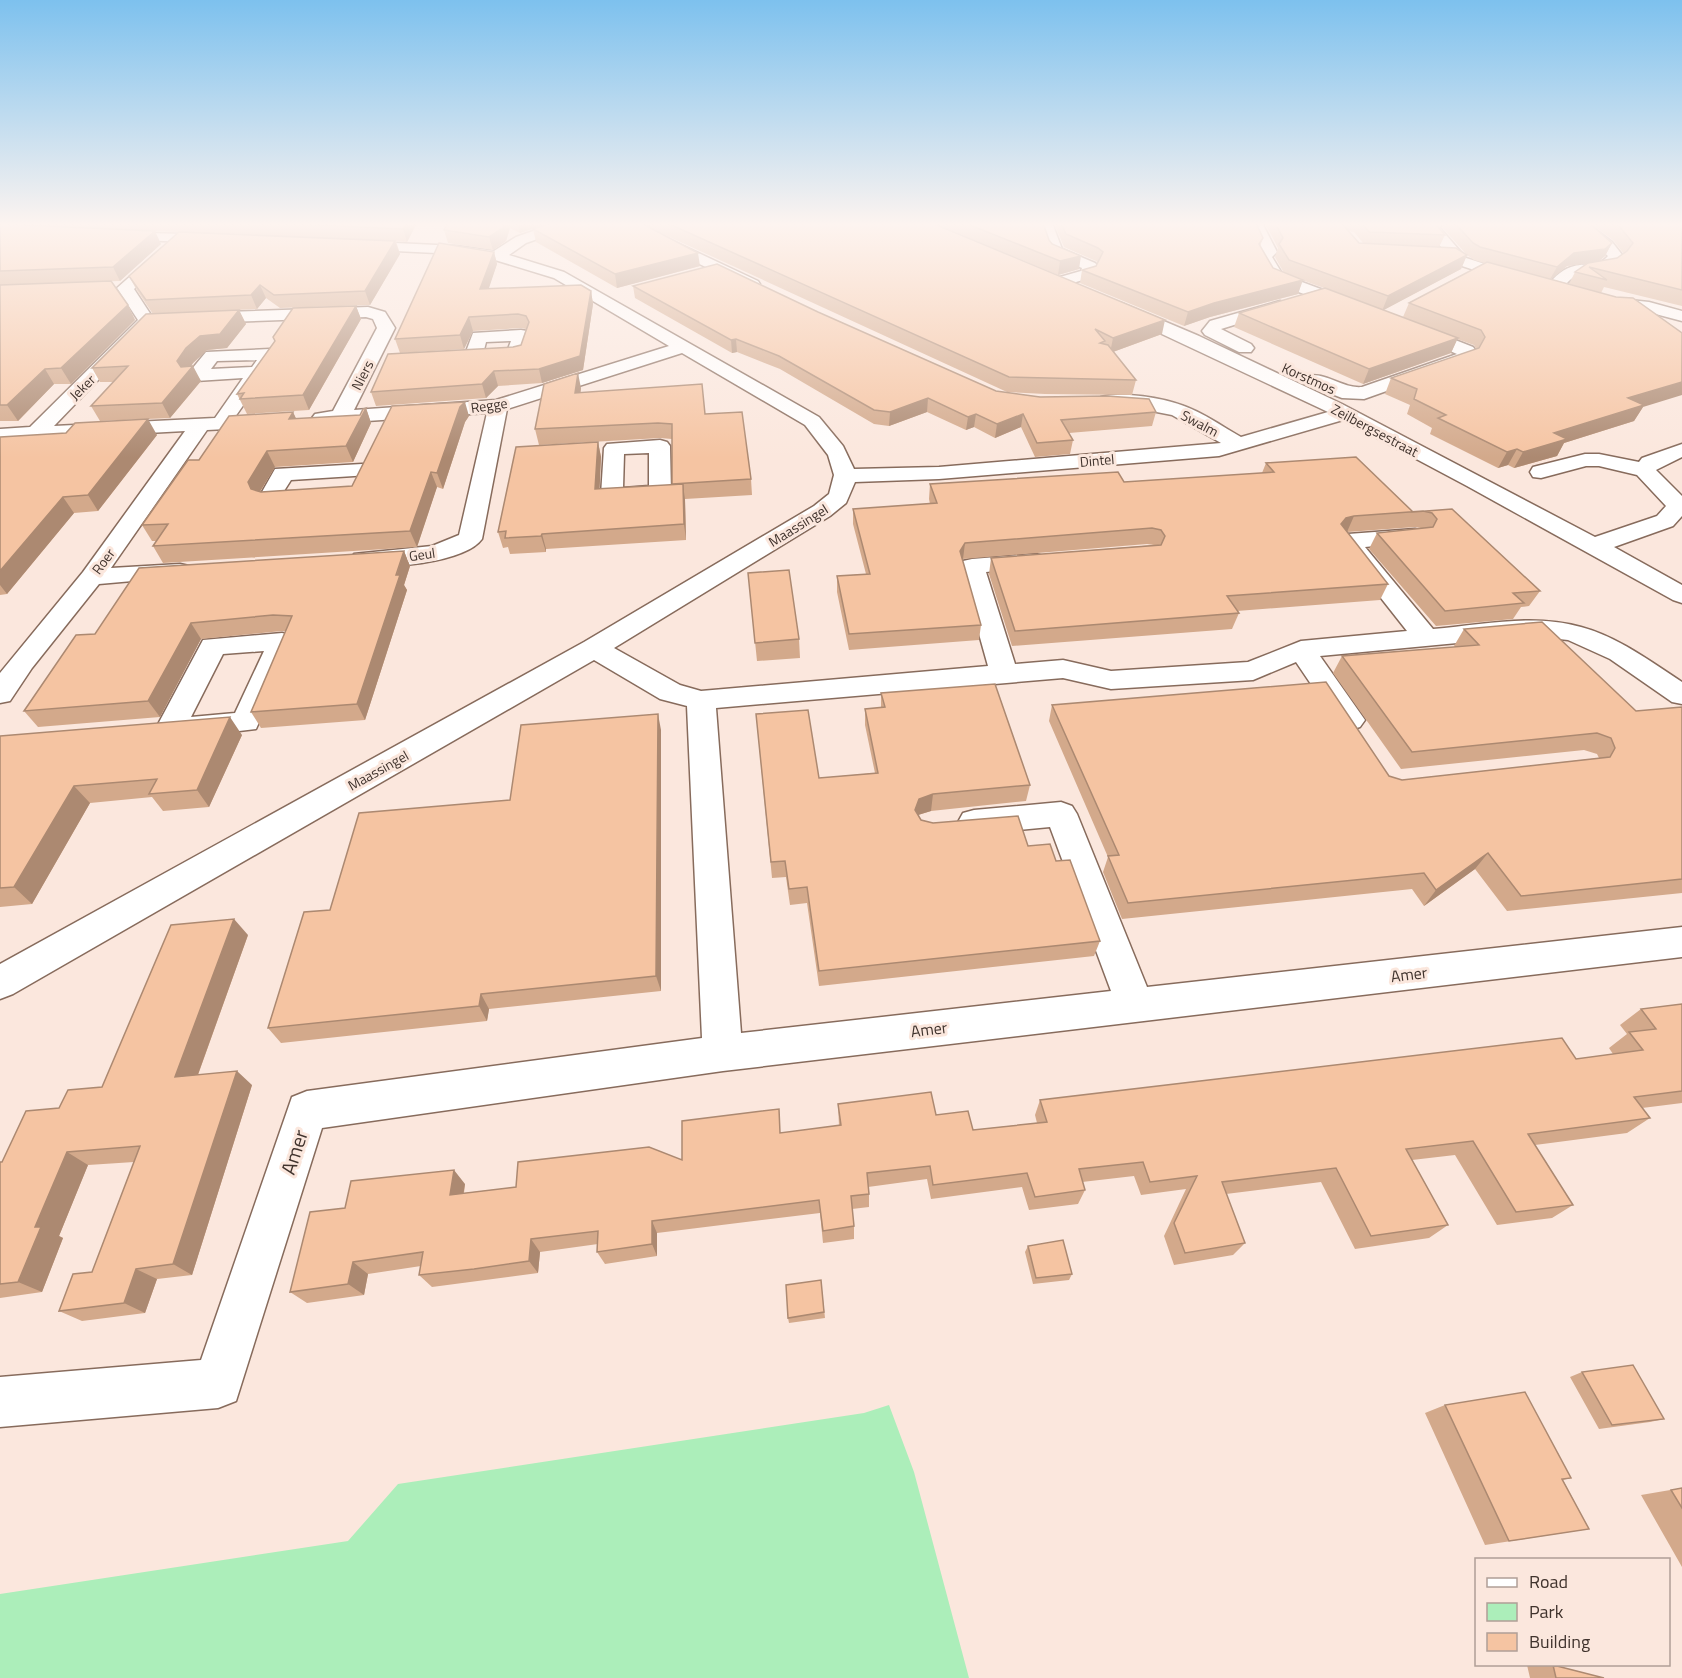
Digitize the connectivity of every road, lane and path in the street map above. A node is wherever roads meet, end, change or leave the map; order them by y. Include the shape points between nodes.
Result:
1 (131, 301) edge
2 (618, 301) edge
3 (1106, 301) edge
4 (1298, 301) edge
5 (1337, 301) edge
6 (1601, 301) edge
7 (1374, 315) edge
8 (1682, 316) edge
9 (147, 321) junction
10 (1396, 322) edge
11 (681, 348) junction
12 (392, 361) edge
13 (369, 362) junction
14 (257, 372) edge
15 (1095, 401) edge
16 (498, 406) junction
17 (1344, 414) junction
18 (340, 417) junction
19 (211, 423) junction
20 (37, 432) junction
21 (0, 435) edge
22 (375, 442) junction
23 (1240, 445) junction
24 (614, 448) dead end
25 (591, 450) edge
26 (1682, 450) edge
27 (1644, 470) junction
28 (1541, 472) dead end
29 (844, 476) junction
30 (350, 494) edge
31 (327, 496) edge
32 (1674, 525) edge
33 (1415, 536) edge
34 (1592, 545) junction
35 (1053, 560) edge
36 (340, 561) edge
37 (198, 570) edge
38 (92, 577) junction
39 (1682, 595) edge
40 (1427, 639) junction
41 (594, 648) junction
42 (1301, 649) junction
43 (11, 662) edge
44 (1004, 673) junction
45 (0, 694) edge
46 (1682, 695) edge
47 (701, 700) junction
48 (1366, 745) edge
49 (944, 824) edge
50 (1682, 942) edge
51 (0, 983) edge
52 (1136, 1006) junction
53 (723, 1053) junction
54 (0, 1402) edge

1 - 9 street
2 - 11 street
3 - 17 street, Zeilbergsestraat
4 - 10 street, Korstmos via 1216,325 1211,331 1349,394 1364,393 1466,357 1467,351 1459,346
5 - 7 street
6 - 8 street
9 - 13 street, Niers via 368,312 379,316 386,328
9 - 20 street, Jeker
11 - 16 street, Regge
11 - 29 street via 812,421 839,452
12 - 13 street
13 - 18 street, Niers
14 - 19 street, Roer
15 - 23 street, Swalm via 1131,401 1178,410
16 - 22 street, Regge
16 - 36 street, Geul via 499,456 470,539 454,549 423,556
17 - 23 street, Dintel
17 - 34 street, Zeilbergsestraat
18 - 19 street, Regge
18 - 22 street, Regge
19 - 20 street, Regge
19 - 38 street, Roer
20 - 21 street, Regge
22 - 30 street
22 - 31 street via 283,474 269,499
23 - 29 street, Dintel via 1219,450 974,470
24 - 25 street
26 - 27 street via 1650,463
27 - 28 street via 1585,460
27 - 32 street via 1679,506
29 - 41 street, Maassingel via 840,496 822,511
32 - 34 street
33 - 40 street via 1348,541
34 - 39 street, Zeilbergsestraat
35 - 44 street via 972,566
37 - 38 street
38 - 43 street, Roer
40 - 42 street
40 - 46 street via 1531,628 1574,633 1620,653
41 - 47 street via 670,692
41 - 51 street, Maassingel
42 - 44 street via 1253,671 1111,681 1063,669
42 - 48 street
43 - 45 street, Roer
44 - 47 street
47 - 53 street
49 - 52 street via 1061,814
50 - 52 street, Amer
52 - 53 street, Amer
53 - 54 street, Amer via 307,1112 218,1383

